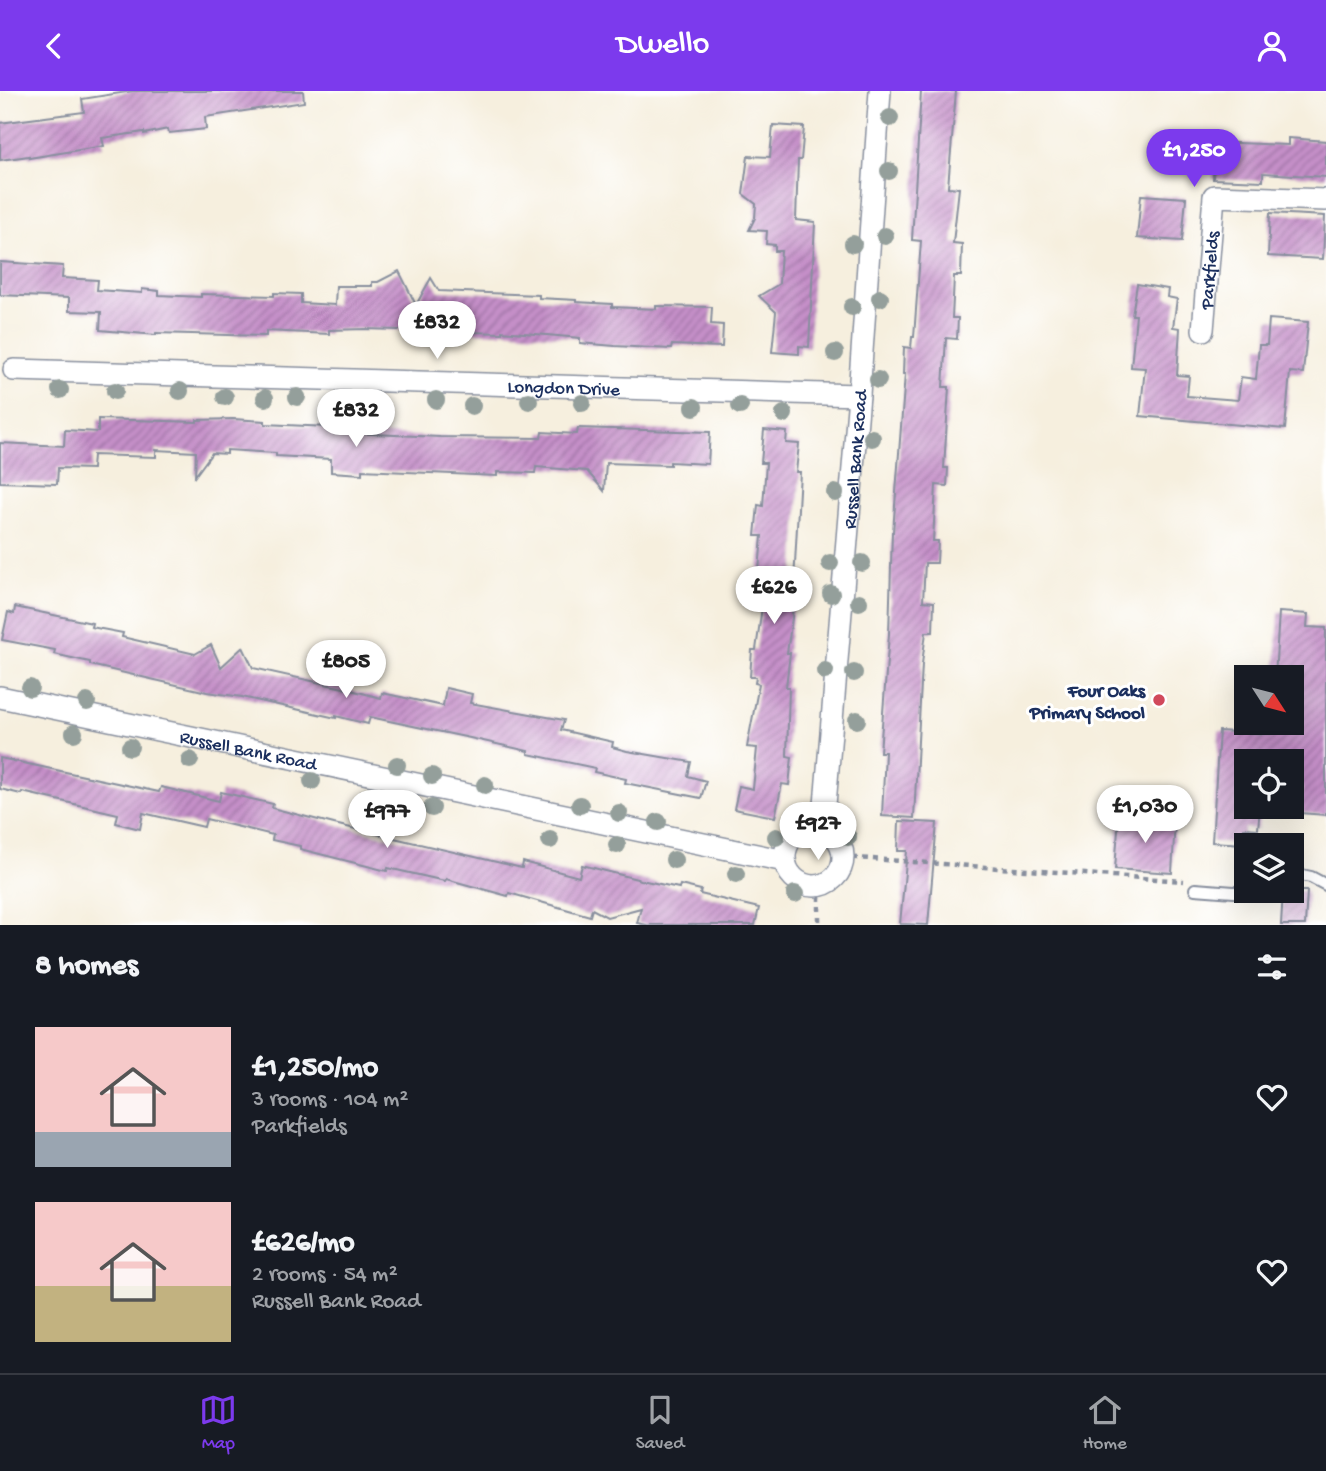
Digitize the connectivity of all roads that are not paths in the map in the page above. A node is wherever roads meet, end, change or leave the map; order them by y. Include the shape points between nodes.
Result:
1 (880, 91) edge
2 (1326, 200) edge
3 (1203, 330) dead end
4 (14, 370) dead end
5 (859, 395) junction
6 (0, 697) edge
7 (823, 829) junction
8 (785, 861) junction
9 (1304, 876) edge
10 (1326, 885) edge
11 (1195, 889) road end
12 (1234, 892) edge

1 - 5 street, Russell Bank Road
2 - 3 street, Parkfields via 1214,196
4 - 5 street, Longdon Drive
5 - 7 street, Russell Bank Road
6 - 8 street, Russell Bank Road
7 - 8 street via 796,833
7 - 8 street via 838,840 843,857 836,876 819,886 807,885 795,880
9 - 10 lane
11 - 12 lane

